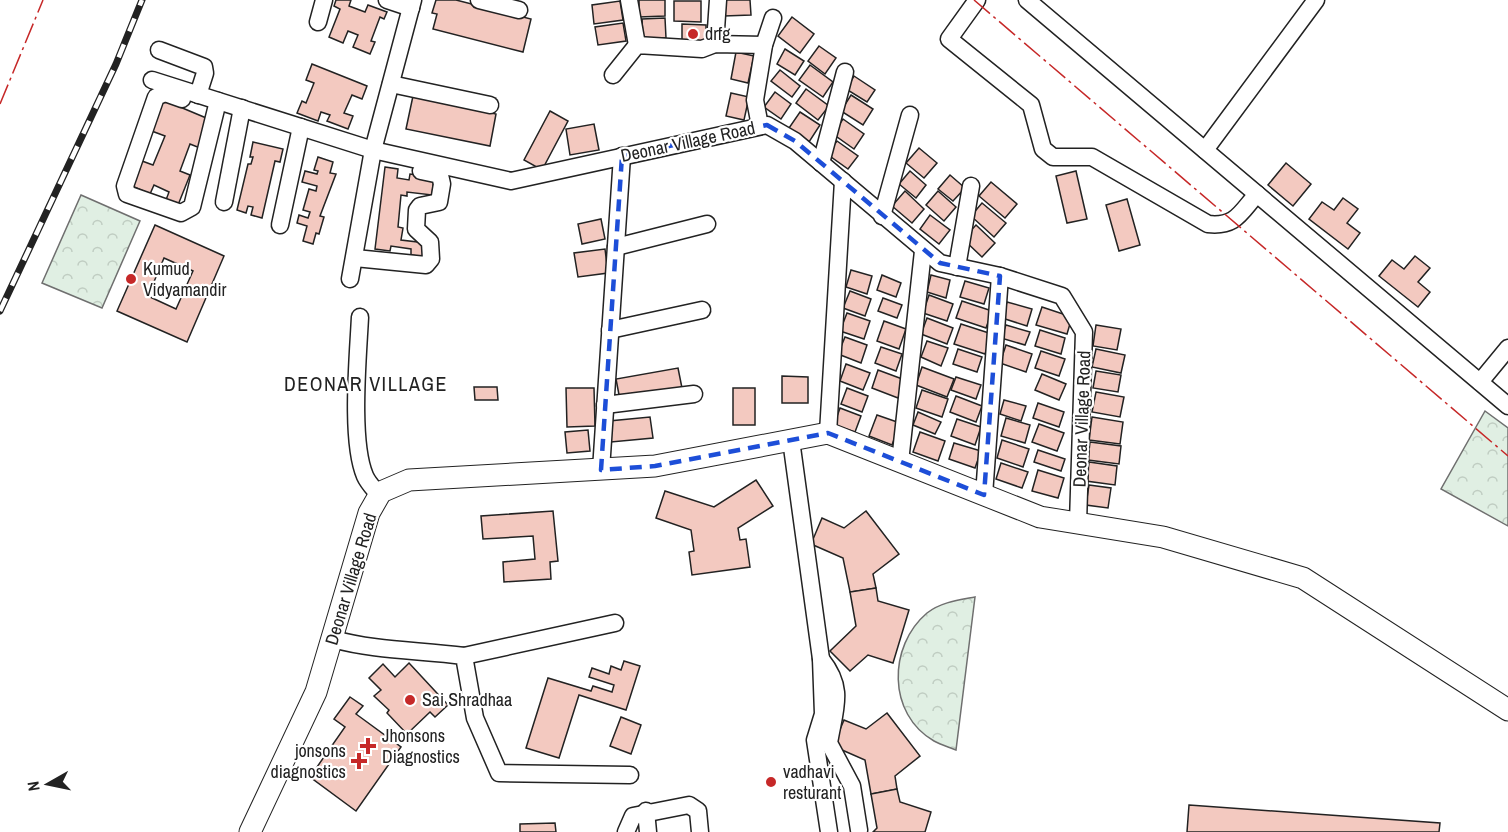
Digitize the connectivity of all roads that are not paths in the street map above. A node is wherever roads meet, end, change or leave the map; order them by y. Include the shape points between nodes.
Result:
1 (324, 0) edge
2 (387, 0) edge
3 (479, 0) edge
4 (629, 0) edge
5 (718, 0) edge
6 (977, 0) edge
7 (1027, 0) edge
8 (1316, 0) edge
9 (412, 4) edge
10 (519, 10) dead end
11 (773, 18) dead end
12 (318, 22) dead end
13 (715, 44) junction
14 (637, 45) junction
15 (764, 45) junction
16 (159, 50) dead end
17 (845, 72) dead end
18 (613, 75) dead end
19 (152, 80) dead end
20 (391, 84) junction
21 (198, 94) junction
22 (490, 105) dead end
23 (217, 106) junction
24 (242, 108) junction
25 (910, 116) dead end
26 (760, 126) junction
27 (301, 127) junction
28 (373, 150) junction
29 (1205, 150) junction
30 (622, 156) junction
31 (821, 163) junction
32 (396, 166) dead end
33 (843, 181) junction
34 (971, 186) dead end
35 (1257, 194) junction
36 (224, 202) dead end
37 (882, 216) junction
38 (707, 224) dead end
39 (280, 225) dead end
40 (616, 247) junction
41 (922, 251) junction
42 (355, 258) junction
43 (957, 267) junction
44 (1000, 276) junction
45 (350, 279) dead end
46 (702, 310) dead end
47 (360, 317) dead end
48 (610, 330) junction
49 (1508, 348) edge
50 (1480, 382) junction
51 (694, 394) dead end
52 (605, 405) junction
53 (1508, 406) edge
54 (828, 433) junction
55 (791, 440) junction
56 (900, 462) junction
57 (601, 470) junction
58 (379, 495) junction
59 (984, 495) junction
60 (1078, 523) junction
61 (615, 623) dead end
62 (333, 639) junction
63 (464, 656) junction
64 (821, 658) junction
65 (1508, 710) edge
66 (630, 775) dead end
67 (646, 812) junction
68 (859, 830) dead end
69 (250, 832) edge
70 (626, 832) edge
71 (648, 832) edge
72 (700, 832) edge
73 (829, 832) edge

1 - 12 street
2 - 9 street
3 - 10 street
4 - 14 street
5 - 13 street
6 - 35 street via 949,39 1031,105 1043,149 1053,157 1092,157 1208,224 1223,226
7 - 29 street
8 - 29 street
9 - 20 street
11 - 15 street
13 - 14 street via 702,49
13 - 15 street
14 - 18 street
15 - 26 street via 754,100
16 - 21 street via 204,67
17 - 31 street
19 - 21 street, Deonar Village Road
20 - 22 street
20 - 28 street
21 - 23 street, Deonar Village Road
23 - 23 street via 192,207 181,213 127,194 125,186 156,97 165,93
23 - 24 street, Deonar Village Road
24 - 27 street, Deonar Village Road
24 - 36 street
25 - 37 street
26 - 30 street, Deonar Village Road
26 - 31 street, Deonar Village Road via 767,125 795,141
27 - 28 street, Deonar Village Road
27 - 39 street
28 - 30 street, Deonar Village Road via 511,181
28 - 42 street
29 - 35 street
30 - 40 street
31 - 33 street, Deonar Village Road
32 - 42 street via 440,176 439,202 417,210 416,229 430,242 431,260 426,265
33 - 37 street, Deonar Village Road
33 - 54 street
34 - 43 street
35 - 50 street
37 - 41 street, Deonar Village Road
38 - 40 street
40 - 48 street
41 - 43 street, Deonar Village Road via 940,263
41 - 56 street
42 - 45 street
43 - 44 street, Deonar Village Road
44 - 59 street
44 - 60 street, Deonar Village Road via 1062,296 1084,332
46 - 48 street
47 - 58 street via 356,377 358,446 365,477
48 - 52 street
49 - 50 street
50 - 53 street
51 - 52 street
52 - 57 street
54 - 55 main road, Deonar Village Road
54 - 56 main road
55 - 57 main road, Deonar Village Road via 655,466
55 - 64 street
56 - 59 main road
57 - 58 main road, Deonar Village Road via 410,480
58 - 62 main road, Deonar Village Road via 359,539
59 - 60 main road via 1040,517
60 - 65 main road via 1163,537 1303,578
61 - 63 street
62 - 63 street via 365,647
62 - 69 main road, Deonar Village Road via 316,692
63 - 66 street via 475,718 499,773
64 - 68 street via 834,675 836,687 829,743 852,786
64 - 73 street via 823,714 814,740
67 - 70 street via 633,816
67 - 71 street
67 - 72 street via 695,807

